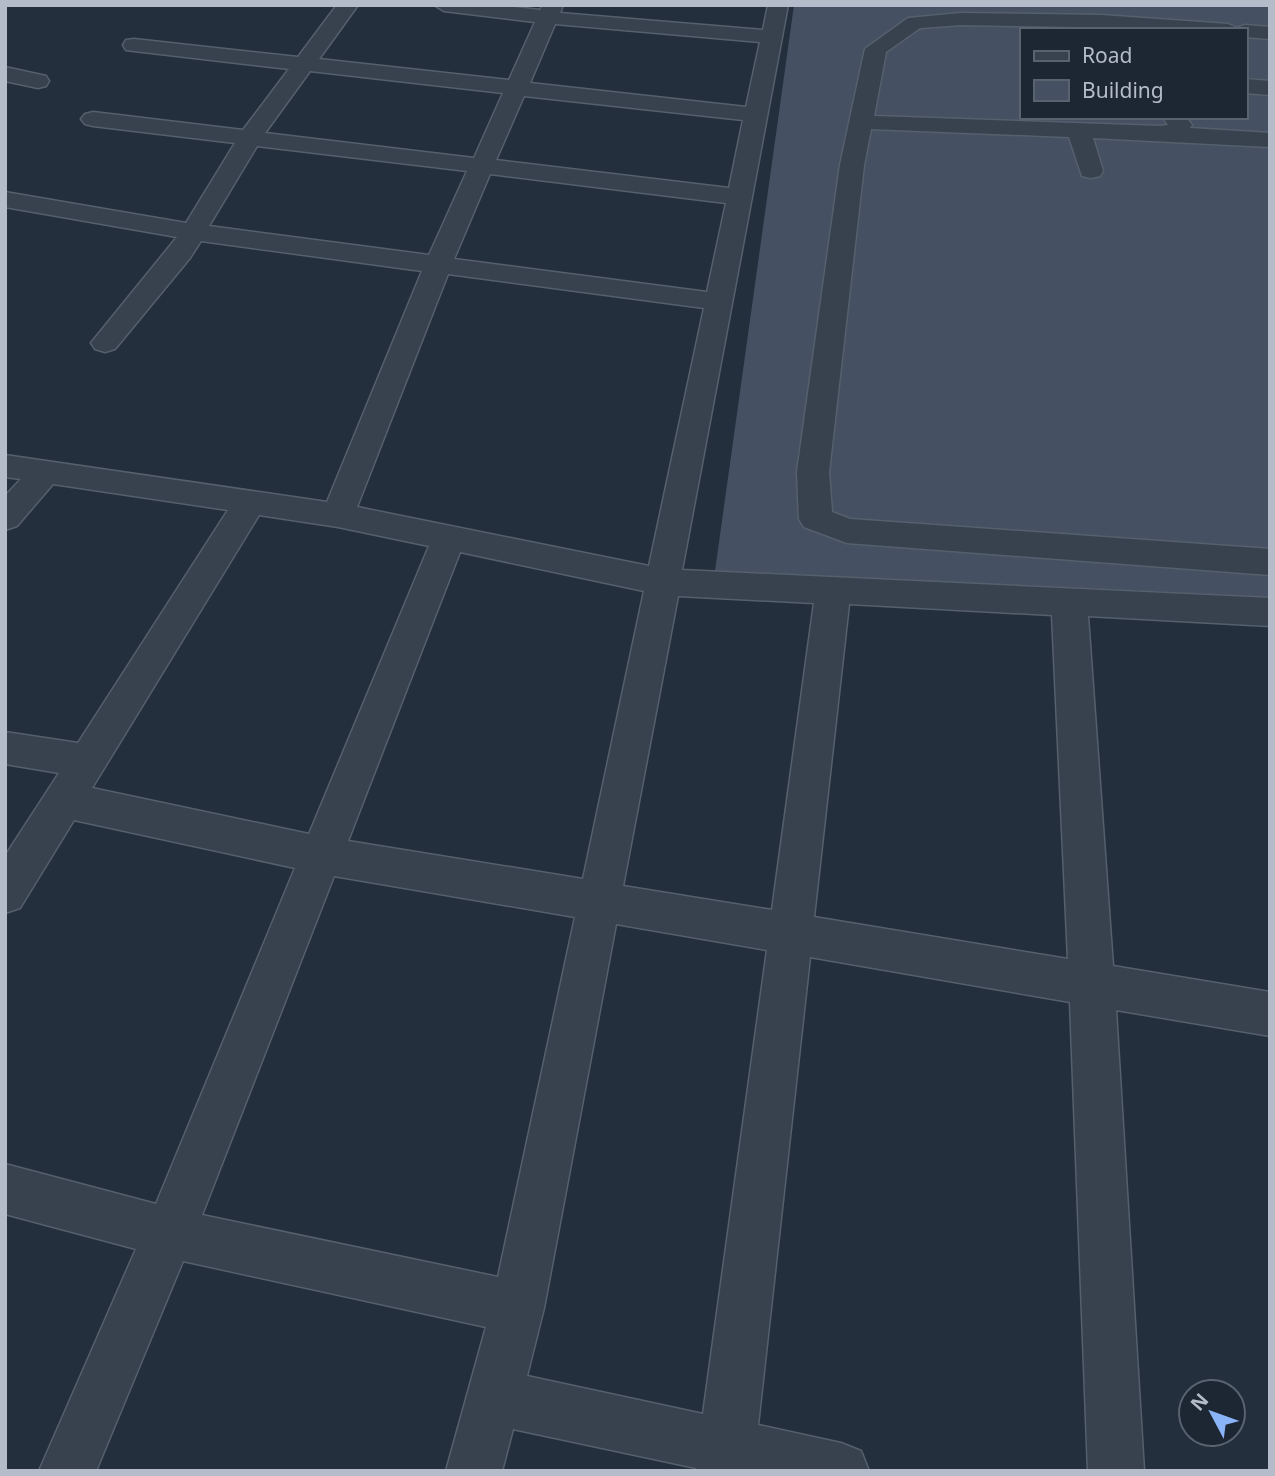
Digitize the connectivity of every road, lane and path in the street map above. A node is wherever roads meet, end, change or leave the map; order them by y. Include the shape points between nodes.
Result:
1 (348, 5) edge
2 (444, 5) edge
3 (550, 12) edge
4 (909, 13) edge
5 (1106, 19) edge
6 (775, 21) edge
7 (1206, 28) edge
8 (1247, 31) edge
9 (1270, 33) edge
10 (134, 45) dead end
11 (304, 64) junction
12 (5, 75) edge
13 (38, 81) dead end
14 (1247, 86) edge
15 (518, 88) junction
16 (1270, 88) edge
17 (757, 115) junction
18 (93, 119) dead end
19 (861, 122) junction
20 (1167, 125) edge
21 (1079, 130) junction
22 (251, 136) junction
23 (1270, 140) edge
24 (484, 165) junction
25 (1091, 171) dead end
26 (740, 197) junction
27 (5, 199) edge
28 (193, 232) junction
29 (439, 265) junction
30 (719, 302) junction
31 (105, 343) dead end
32 (5, 466) edge
33 (45, 473) junction
34 (250, 502) junction
35 (338, 515) junction
36 (5, 519) edge
37 (449, 538) junction
38 (1270, 562) edge
39 (663, 582) junction
40 (833, 591) junction
41 (1069, 602) junction
42 (1270, 612) edge
43 (5, 748) edge
44 (88, 761) junction
45 (64, 800) junction
46 (322, 856) junction
47 (5, 894) edge
48 (599, 904) junction
49 (790, 935) junction
50 (1092, 984) junction
51 (1270, 1014) edge
52 (5, 1189) edge
53 (169, 1234) junction
54 (518, 1308) junction
55 (494, 1397) junction
56 (726, 1459) edge
57 (67, 1471) edge
58 (474, 1471) edge
59 (841, 1471) edge
60 (1115, 1471) edge

1 - 11 street
2 - 3 street
3 - 6 street
3 - 15 street
4 - 5 street
4 - 19 street via 876,49
5 - 7 street
6 - 17 street
8 - 9 street
10 - 11 street
11 - 15 street
11 - 22 street
12 - 13 street
14 - 16 street
15 - 17 street
15 - 24 street
17 - 26 street
18 - 22 street
19 - 21 street
19 - 38 street via 813,472 816,519 847,531
20 - 21 street
20 - 23 street
21 - 25 street
22 - 24 street
22 - 28 street
24 - 26 street
24 - 29 street
26 - 30 street
27 - 28 street
28 - 29 street
28 - 31 street
29 - 30 street
29 - 35 street
30 - 39 street
32 - 33 street
33 - 34 street
33 - 36 street
34 - 35 street
34 - 44 street
35 - 37 street
37 - 39 street
37 - 46 street
39 - 40 street
39 - 48 street
40 - 41 street
40 - 49 street
41 - 42 street
41 - 50 street
43 - 44 street
44 - 45 street
45 - 46 street
45 - 47 street
46 - 48 street
46 - 53 street
48 - 49 street
48 - 54 street
49 - 50 street
49 - 56 street
50 - 51 street
50 - 60 street
52 - 53 street
53 - 54 street
53 - 57 street
54 - 55 street
55 - 56 street
55 - 58 street
56 - 59 street

